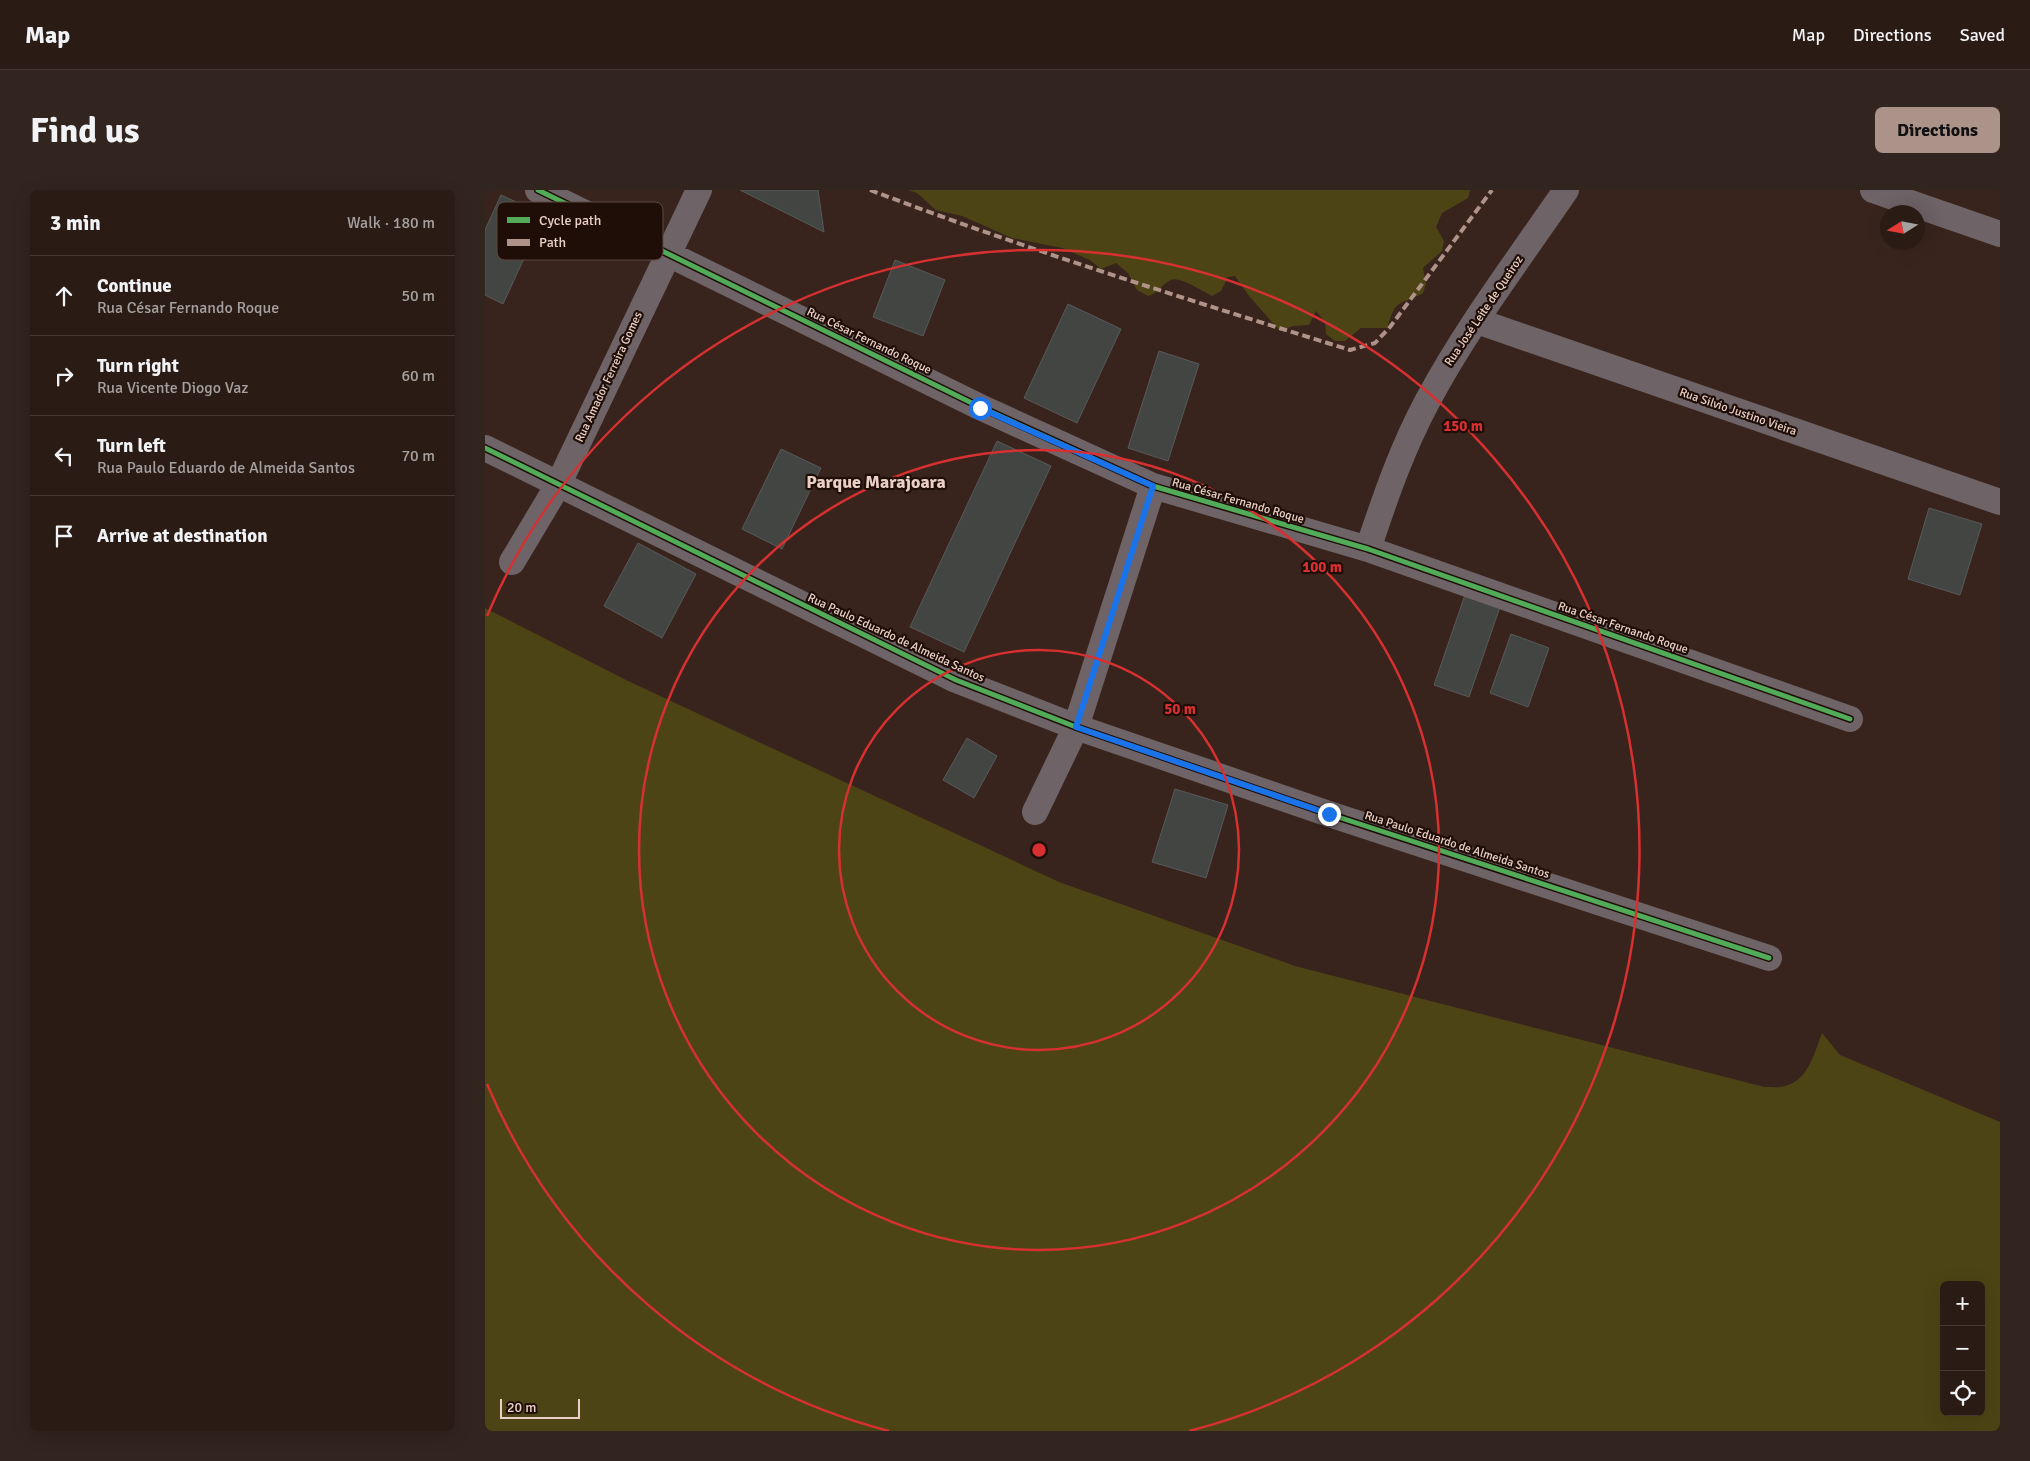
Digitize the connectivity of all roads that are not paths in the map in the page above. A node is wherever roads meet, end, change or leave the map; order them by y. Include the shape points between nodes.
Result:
1 (538, 190) edge
2 (699, 190) edge
3 (1566, 190) edge
4 (1873, 190) edge
5 (563, 202) edge
6 (2000, 234) edge
7 (663, 251) edge
8 (668, 253) junction
9 (1477, 321) junction
10 (485, 448) edge
11 (558, 485) junction
12 (1153, 486) junction
13 (2000, 502) edge
14 (1368, 549) junction
15 (512, 562) dead end
16 (1850, 718) dead end
17 (1076, 727) junction
18 (1035, 812) dead end
19 (1769, 958) dead end

1 - 5 street, Rua César Fernando Roque
2 - 8 street, Rua Amador Ferreira Gomes
3 - 9 street, Rua José Leite de Queiroz
4 - 6 street
7 - 8 street, Rua César Fernando Roque
8 - 11 street, Rua Amador Ferreira Gomes
8 - 12 street, Rua César Fernando Roque via 980,408
9 - 13 street, Rua Silvio Justino Vieira
9 - 14 street, Rua José Leite de Queiroz via 1427,402 1392,478
10 - 11 street, Rua Paulo Eduardo de Almeida Santos
11 - 15 street, Rua Amador Ferreira Gomes
11 - 17 street, Rua Paulo Eduardo de Almeida Santos via 956,680
12 - 14 street, Rua César Fernando Roque
12 - 17 street
14 - 16 street, Rua César Fernando Roque
17 - 18 street
17 - 19 street, Rua Paulo Eduardo de Almeida Santos via 1329,814

